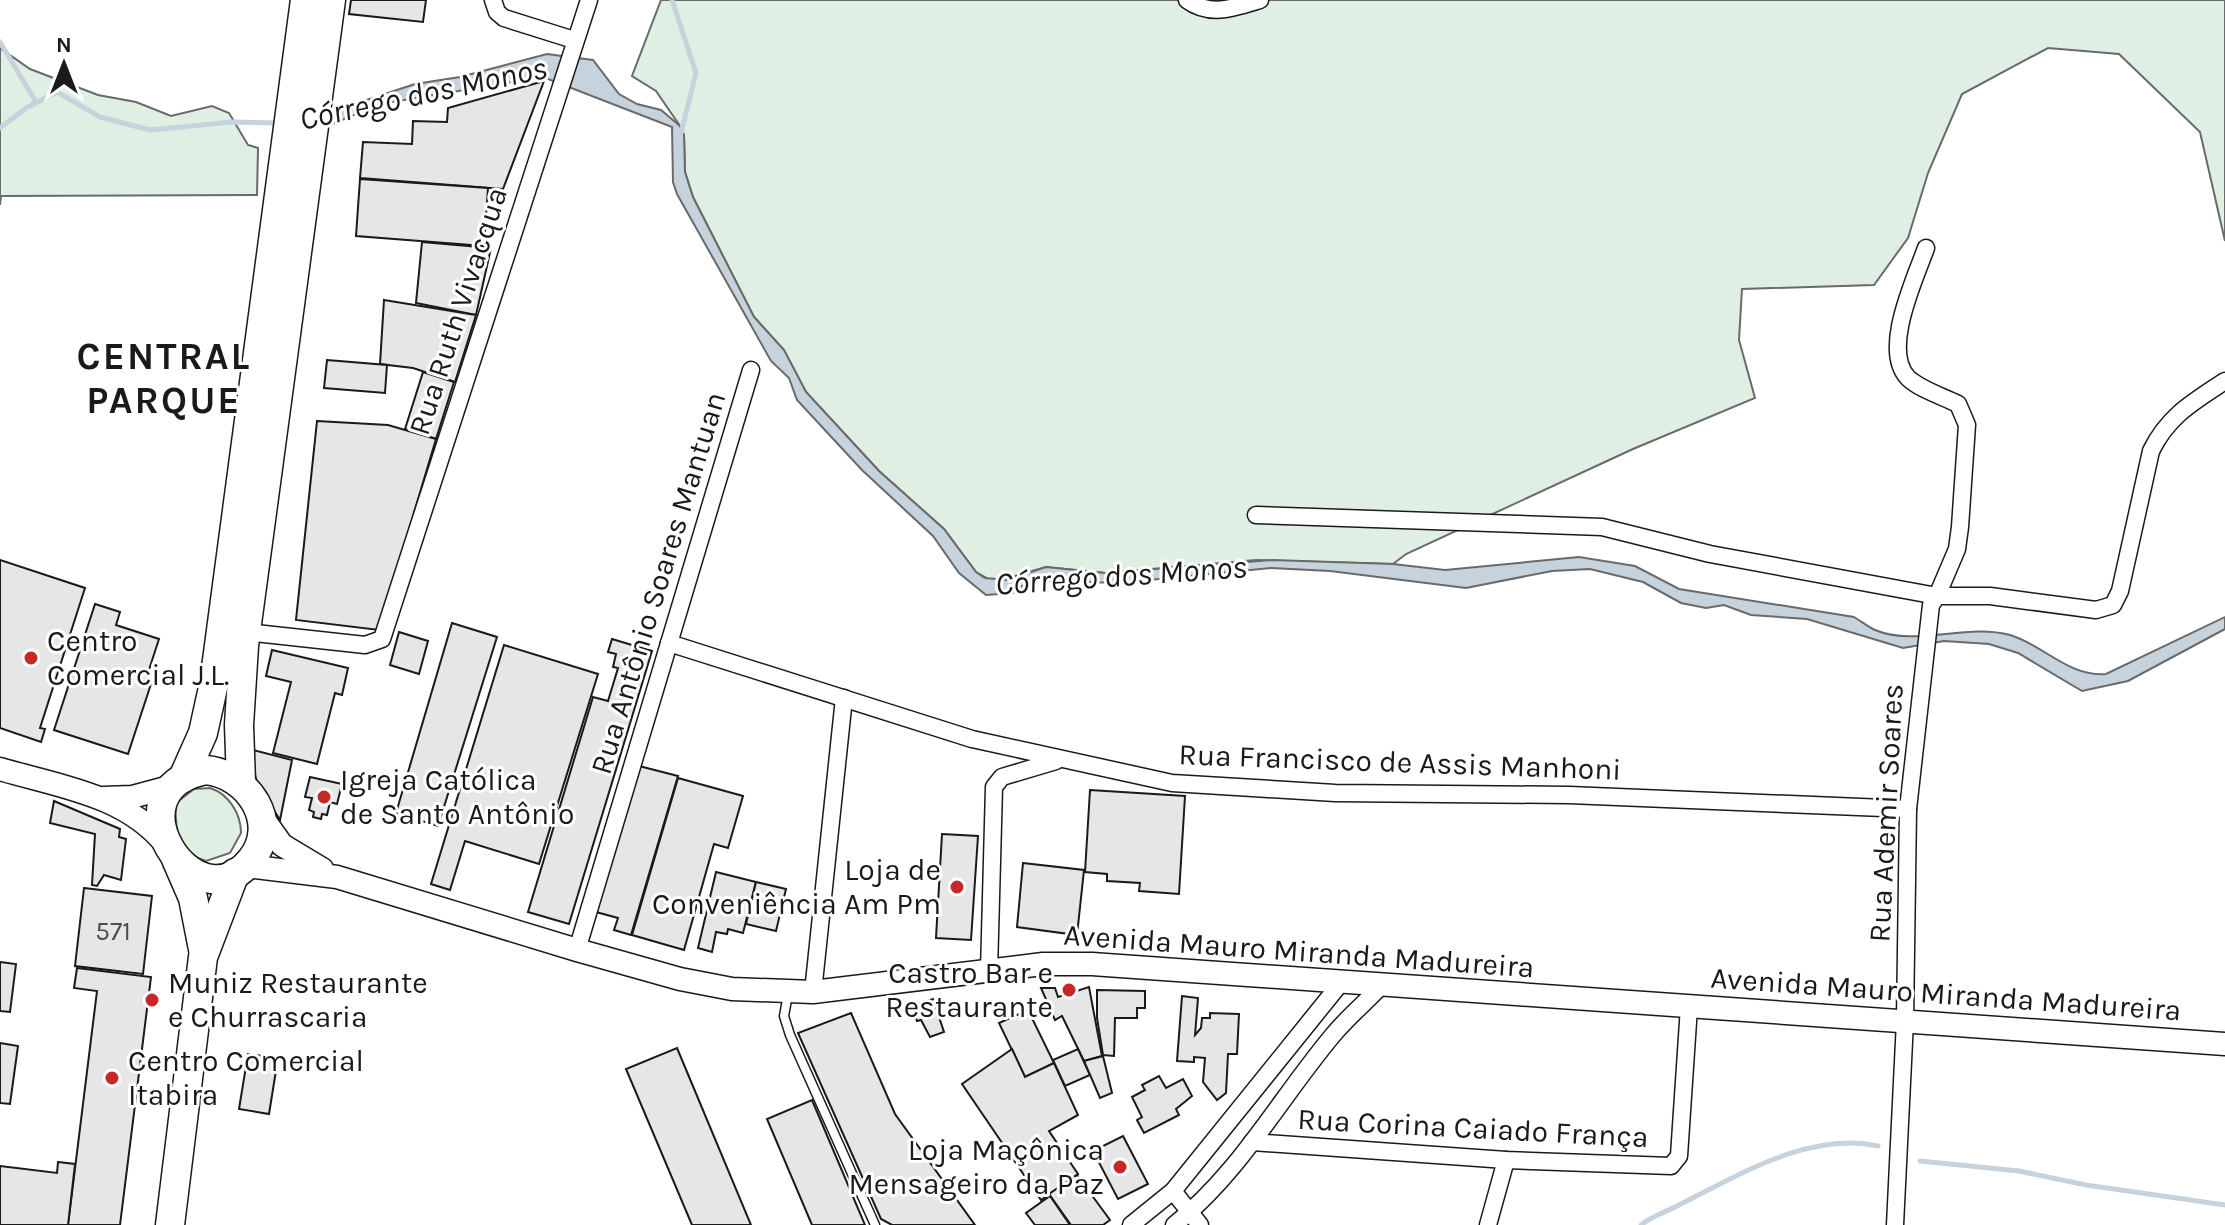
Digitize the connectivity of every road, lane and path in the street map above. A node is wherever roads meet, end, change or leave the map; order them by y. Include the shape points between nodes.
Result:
1 (305, 0) edge
2 (331, 0) edge
3 (493, 0) edge
4 (589, 0) edge
5 (1187, 0) edge
6 (1260, 0) edge
7 (572, 46) junction
8 (305, 98) junction
9 (298, 151) junction
10 (1926, 248) dead end
11 (751, 370) dead end
12 (2225, 381) edge
13 (1256, 515) dead end
14 (1937, 596) junction
15 (246, 632) junction
16 (669, 643) junction
17 (844, 698) junction
18 (1057, 760) junction
19 (0, 769) edge
20 (178, 782) junction
21 (241, 782) junction
22 (99, 798) junction
23 (1908, 809) junction
24 (260, 814) junction
25 (173, 854) junction
26 (241, 870) junction
27 (337, 877) junction
28 (577, 950) junction
29 (203, 957) junction
30 (989, 971) junction
31 (1340, 984) junction
32 (1380, 987) junction
33 (813, 992) junction
34 (788, 993) junction
35 (1689, 1007) junction
36 (1905, 1021) junction
37 (2225, 1044) edge
38 (1252, 1142) junction
39 (1506, 1160) junction
40 (1173, 1191) junction
41 (1196, 1218) edge
42 (170, 1225) edge
43 (875, 1225) edge
44 (1131, 1225) edge
45 (1174, 1225) edge
46 (1488, 1225) edge
47 (1895, 1225) edge

1 - 8 highway
2 - 8 highway
3 - 7 street via 504,18
4 - 7 street, Rua Ruth Vivacqua
5 - 6 street via 1216,11
7 - 15 street, Rua Ruth Vivacqua via 382,639 365,645
8 - 9 highway
9 - 15 highway
9 - 20 highway via 210,708 194,756
10 - 14 street, Rua Ademir Soares via 1899,328 1899,363 1907,377 1958,404 1967,425 1957,549
11 - 16 street, Rua Antônio Soares Mantuan
12 - 14 street via 2173,415 2160,432 2113,605 2096,610 2014,598
13 - 14 street via 1602,527 1710,554
14 - 23 street, Rua Ademir Soares via 1927,623
15 - 21 highway via 240,685
16 - 17 street, Rua Francisco de Assis Manhoni
16 - 28 street, Rua Antônio Soares Mantuan
17 - 18 street, Rua Francisco de Assis Manhoni
17 - 33 street
18 - 23 street, Rua Francisco de Assis Manhoni via 1172,783 1320,792 1569,795
18 - 30 street via 1002,777 994,787
19 - 22 main road
20 - 21 highway via 206,770
20 - 22 main road via 132,797
20 - 25 highway via 160,820
21 - 24 highway
22 - 25 main road via 132,813
23 - 36 street, Rua Ademir Soares
24 - 26 highway via 262,836
24 - 27 main road via 282,845
25 - 26 highway via 196,875 209,878
25 - 29 highway via 193,898
26 - 27 main road
26 - 29 highway
27 - 28 main road, Avenida Mauro Miranda Madureira
28 - 34 main road, Avenida Mauro Miranda Madureira via 680,979
29 - 42 highway
30 - 31 main road, Avenida Mauro Miranda Madureira via 1092,964
30 - 33 main road, Avenida Mauro Miranda Madureira
31 - 32 main road, Avenida Mauro Miranda Madureira
31 - 40 street
32 - 35 main road, Avenida Mauro Miranda Madureira
32 - 38 street via 1333,1035
33 - 34 main road, Avenida Mauro Miranda Madureira
34 - 43 lane via 784,1016 790,1035
35 - 36 main road, Avenida Mauro Miranda Madureira
35 - 39 street, Rua Corina Caiado França via 1676,1163 1652,1167
36 - 37 main road, Avenida Mauro Miranda Madureira
36 - 47 street, Rua Ademir Soares
38 - 39 street, Rua Corina Caiado França
38 - 41 street
39 - 46 street
40 - 41 street
40 - 44 street
41 - 45 street

